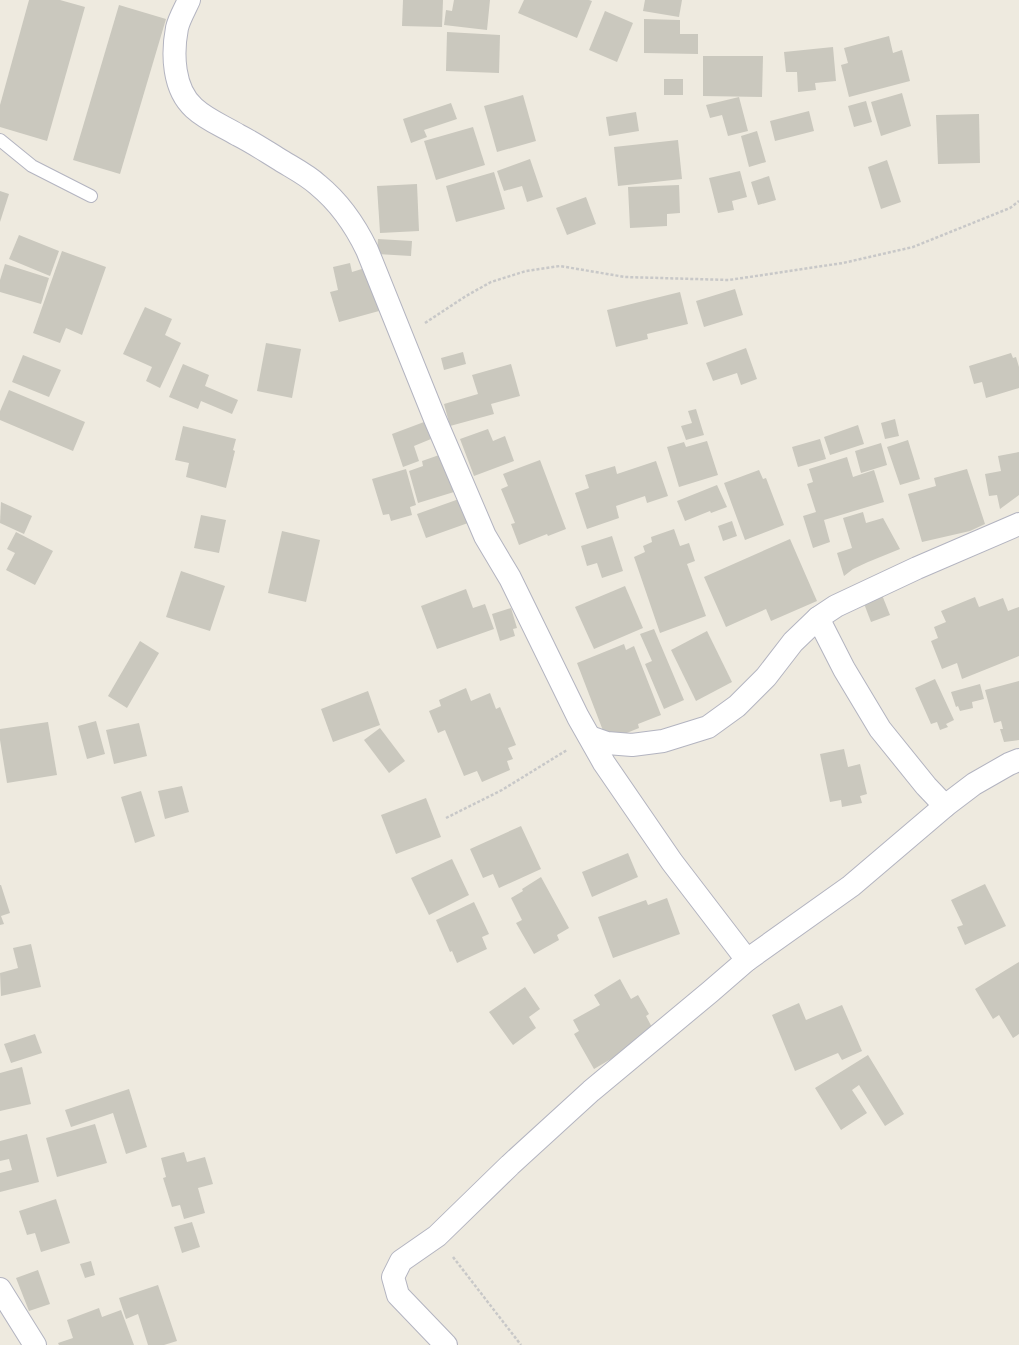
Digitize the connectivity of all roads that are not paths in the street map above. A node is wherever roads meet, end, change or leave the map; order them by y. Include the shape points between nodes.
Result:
1 (189, 0) edge
2 (0, 140) edge
3 (91, 196) dead end
4 (1019, 524) edge
5 (818, 618) junction
6 (590, 737) junction
7 (1019, 760) edge
8 (945, 806) junction
9 (747, 960) junction
10 (0, 1289) edge
11 (35, 1345) edge
12 (446, 1345) edge

1 - 6 street via 177,27 174,51 176,74 181,90 193,107 204,116 240,135 318,185 346,213 357,229 485,536 510,578
2 - 3 lane via 32,166
4 - 5 street via 924,564 836,606
5 - 6 street via 793,642 766,677 737,706 708,727 663,741 632,745 607,743
5 - 8 street via 844,669 880,729
6 - 9 street via 604,763 672,862
7 - 8 street via 974,784
8 - 9 street via 851,886
9 - 12 street via 591,1091 437,1236 401,1261 393,1277 398,1295
10 - 11 street

